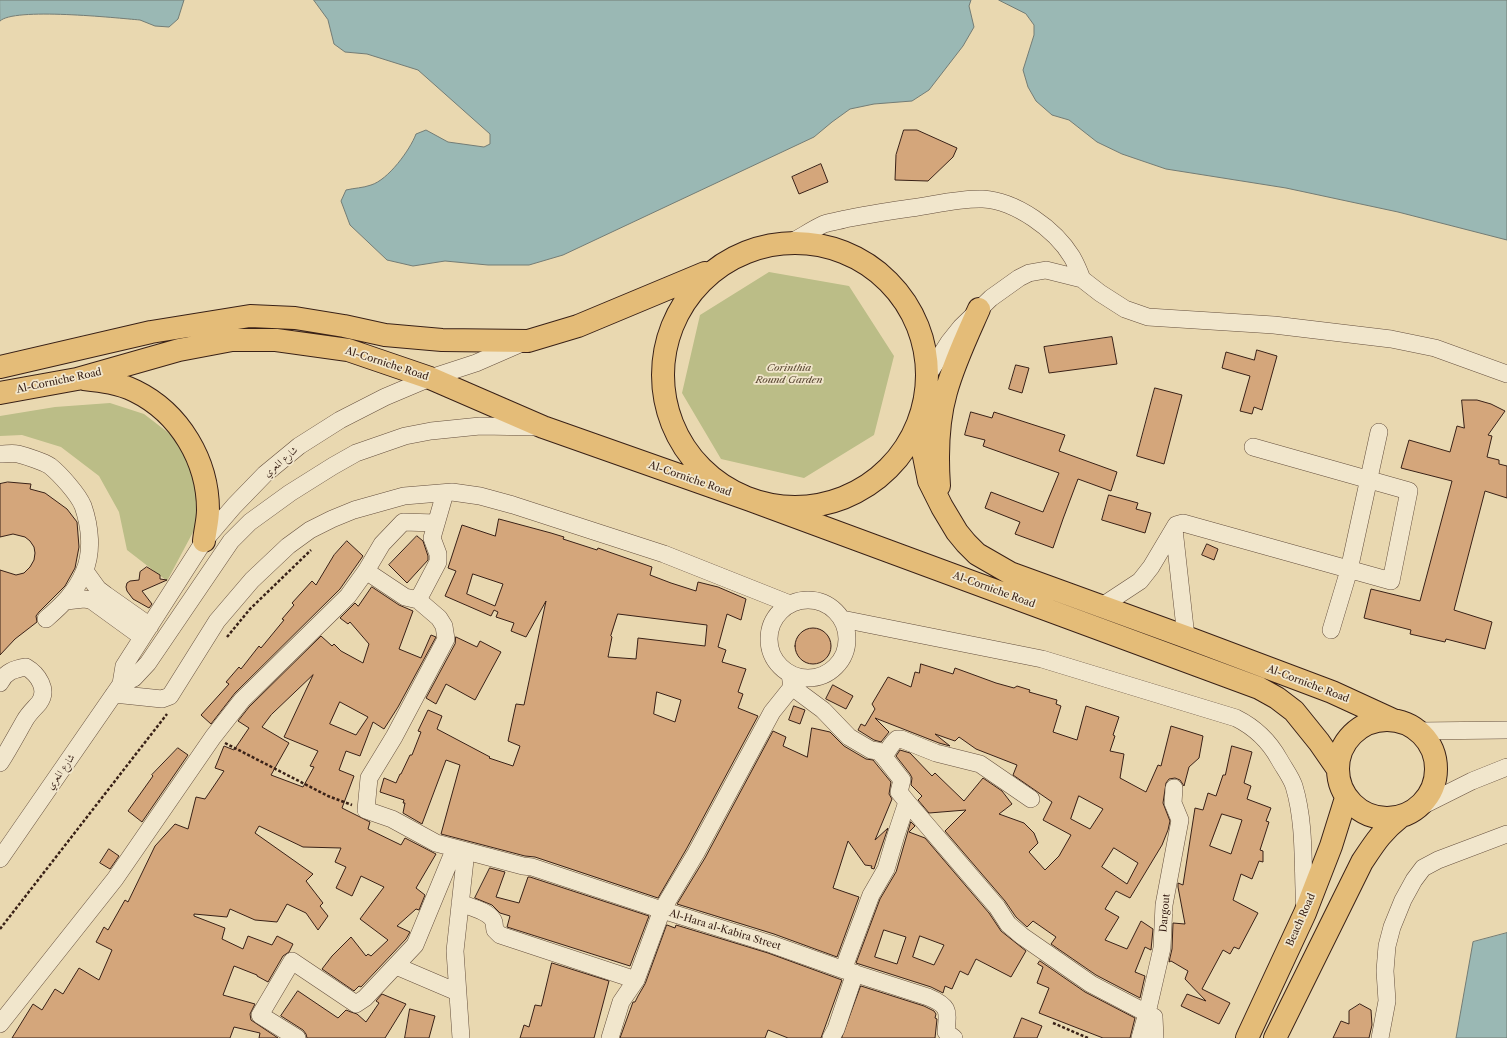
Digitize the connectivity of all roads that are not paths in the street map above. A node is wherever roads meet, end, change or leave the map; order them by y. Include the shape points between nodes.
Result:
1 (1058, 238) junction
2 (792, 242) junction
3 (714, 269) junction
4 (1046, 270) junction
5 (1082, 279) junction
6 (979, 309) junction
7 (528, 341) junction
8 (0, 367) edge
9 (1507, 374) edge
10 (928, 375) junction
11 (77, 378) junction
12 (430, 378) junction
13 (0, 393) edge
14 (918, 426) junction
15 (542, 427) junction
16 (1379, 432) dead end
17 (1253, 447) dead end
18 (0, 454) edge
19 (1369, 480) junction
20 (445, 493) junction
21 (395, 499) junction
22 (750, 500) junction
23 (942, 507) junction
24 (403, 522) junction
25 (436, 523) junction
26 (1174, 529) junction
27 (204, 541) junction
28 (1349, 570) junction
29 (85, 571) junction
30 (366, 571) junction
31 (418, 600) junction
32 (66, 601) junction
33 (790, 604) junction
34 (1102, 606) junction
35 (46, 619) dead end
36 (842, 619) junction
37 (1331, 630) dead end
38 (146, 631) junction
39 (1186, 637) junction
40 (791, 680) junction
41 (0, 683) edge
42 (118, 689) junction
43 (1393, 720) junction
44 (1507, 730) edge
45 (1418, 731) junction
46 (884, 757) junction
47 (0, 763) edge
48 (1507, 767) edge
49 (1337, 768) junction
50 (1174, 788) dead end
51 (1346, 798) junction
52 (1031, 799) dead end
53 (907, 802) junction
54 (1408, 813) junction
55 (1507, 834) edge
56 (461, 849) junction
57 (0, 859) edge
58 (460, 903) junction
59 (662, 910) junction
60 (1305, 913) junction
61 (396, 966) junction
62 (849, 971) junction
63 (636, 980) junction
64 (457, 992) junction
65 (1147, 1013) junction
66 (0, 1024) edge
67 (948, 1036) edge
68 (297, 1038) edge
69 (461, 1038) edge
70 (610, 1038) edge
71 (831, 1038) edge
72 (1140, 1038) edge
73 (1155, 1038) edge
74 (1246, 1038) edge
75 (1275, 1038) edge
76 (1380, 1038) edge

1 - 2 street via 1023,212 995,201 978,199 886,211 825,224
1 - 4 street via 1060,254 1054,265
1 - 5 street via 1072,257
2 - 3 highway via 751,250
2 - 10 highway via 816,244 838,250 860,259 879,272 896,289 920,329
3 - 7 highway via 578,326
3 - 22 highway via 694,289 678,312 667,339 663,367 664,395 671,422 684,448 702,470 725,487
4 - 5 street
4 - 6 street via 1019,278
5 - 9 street via 1125,308 1148,317 1274,325 1391,339 1435,348
6 - 10 street via 949,342
6 - 23 highway via 960,350 946,392 939,432 939,484
7 - 8 highway via 428,339 385,335 295,318 250,316 151,332
7 - 12 street, شارع المعري
10 - 14 highway
11 - 12 highway, Al-Corniche Road via 179,350 232,340 276,340 348,350
11 - 13 highway, Al-Corniche Road
11 - 27 highway via 107,382 135,391 160,407 181,428 196,454 206,482 208,511
12 - 15 highway, Al-Corniche Road
12 - 27 street, شارع المعري via 340,420 299,446 265,474
14 - 22 highway via 901,455 887,470 878,479 849,497 817,506 796,507
14 - 23 highway, Al-Corniche Road via 929,482
15 - 22 highway, Al-Corniche Road
15 - 42 street, شارع المعري via 480,426 418,433 362,451 333,466 250,522 231,541 148,663 134,678
16 - 19 street
17 - 19 street
18 - 29 street via 17,454 49,466 70,486 83,504 89,529 89,552
19 - 28 street
19 - 28 street via 1409,491 1391,581
20 - 21 street
20 - 25 street
20 - 33 street via 480,496 576,525 664,554
21 - 24 street
21 - 42 street via 332,518 288,546 252,580 217,621 170,696 162,699
22 - 49 highway, Al-Corniche Road via 1259,688 1294,711
23 - 34 highway, Al-Corniche Road via 957,532 977,554 1010,573
24 - 25 street
24 - 30 street via 382,544
25 - 31 street via 432,538 438,562
26 - 28 street via 1176,525 1183,523
26 - 34 street via 1140,581
26 - 39 street
27 - 38 street, شارع المعري
28 - 37 street
29 - 32 street
29 - 38 street via 98,589
30 - 31 street via 405,597
30 - 66 street via 348,596 242,700 213,737 115,879
31 - 56 street, Al-Hara al-Kabira Street via 439,618 444,626 446,639 394,738 369,778 366,810 392,819 436,843
32 - 35 street
32 - 38 street via 84,598 91,600
33 - 36 street via 809,599 820,601 836,611
33 - 40 street via 781,610 774,620 769,631 769,644 776,661
34 - 39 highway, Al-Corniche Road
36 - 40 street via 847,637 846,646 844,655 836,666 814,677
36 - 60 street via 1042,659 1246,723 1262,736 1276,753 1293,785 1301,825
38 - 42 street, شارع المعري via 124,666
39 - 43 highway, Al-Corniche Road via 1332,692
40 - 46 street via 849,738 878,751
40 - 59 street
41 - 47 street via 3,677 14,669 26,667 42,683 40,702 28,715
42 - 57 street, شارع المعري
43 - 45 highway via 1407,723
43 - 49 highway via 1379,720 1354,731 1339,754
44 - 45 street
45 - 54 highway via 1428,742 1435,756 1436,771 1434,785 1427,799
46 - 52 street via 894,740 901,739 936,753 980,764
46 - 53 street via 902,780 899,792
48 - 54 street via 1472,781
49 - 51 highway via 1341,789
50 - 65 street, Dargout via 1173,803 1180,820 1164,905 1162,948
51 - 54 highway via 1357,809 1371,816 1386,819
51 - 60 highway, Beach Road
53 - 62 street via 886,869 871,895 847,958
53 - 65 street via 998,907 1008,924 1091,984
54 - 75 highway via 1387,827 1362,862
55 - 76 street via 1438,860 1423,868 1414,880 1403,900 1387,946 1386,1001
56 - 58 street
56 - 59 street, Al-Hara al-Kabira Street via 532,867
56 - 61 street via 415,945
58 - 63 street via 492,918 495,930 500,935
58 - 64 street via 455,951
59 - 62 street, Al-Hara al-Kabira Street
59 - 63 street
60 - 74 highway, Beach Road
61 - 64 street
61 - 68 street via 356,1004 292,962 260,1015
62 - 67 street, Al-Hara al-Kabira Street via 937,1000 945,1006
62 - 71 street via 836,1029
63 - 70 street via 621,1002
64 - 69 street
65 - 72 street, Dargout
65 - 73 street via 1154,1017

